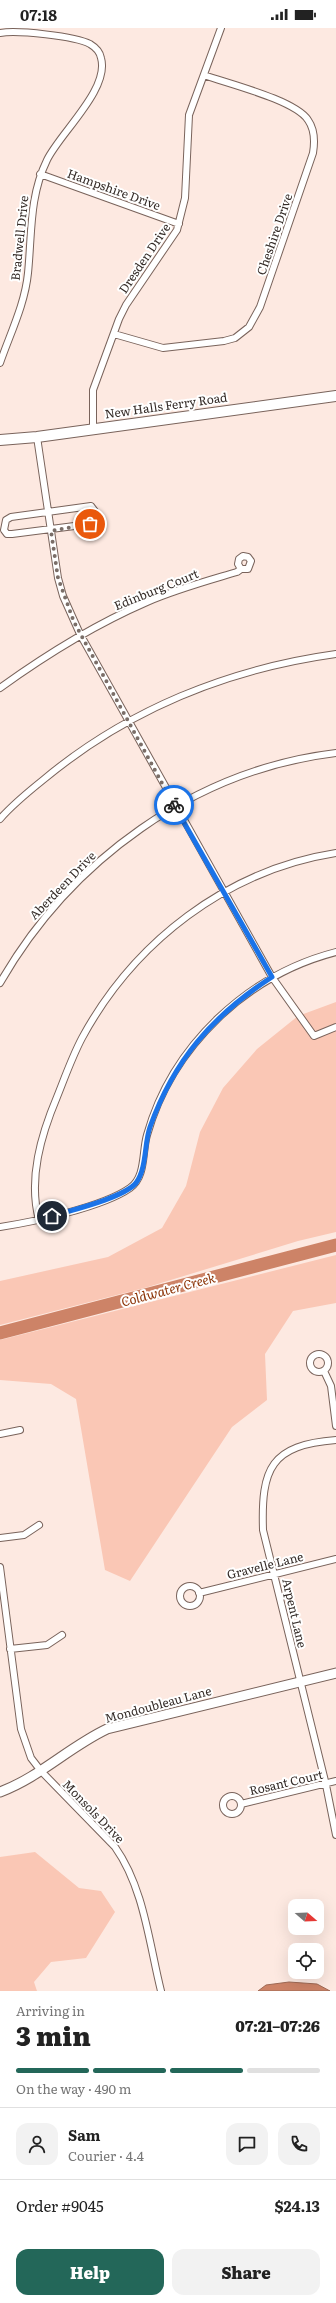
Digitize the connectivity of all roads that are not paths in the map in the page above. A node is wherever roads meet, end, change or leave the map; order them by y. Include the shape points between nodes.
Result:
1 (221, 28) edge
2 (0, 33) edge
3 (204, 75) junction
4 (40, 174) junction
5 (179, 224) junction
6 (114, 334) junction
7 (0, 363) edge
8 (336, 396) edge
9 (93, 429) junction
10 (37, 437) junction
11 (0, 440) edge
12 (49, 510) junction
13 (51, 531) junction
14 (241, 569) dead end
15 (80, 634) junction
16 (336, 654) edge
17 (0, 688) edge
18 (128, 721) junction
19 (336, 753) edge
20 (176, 807) junction
21 (0, 819) edge
22 (336, 852) edge
23 (225, 891) junction
24 (336, 952) edge
25 (272, 977) junction
26 (0, 983) edge
27 (336, 1027) edge
28 (39, 1220) junction
29 (0, 1227) edge
30 (324, 1371) dead end
31 (336, 1426) edge
32 (20, 1430) dead end
33 (0, 1434) edge
34 (336, 1440) edge
35 (39, 1525) dead end
36 (0, 1538) edge
37 (336, 1559) edge
38 (0, 1567) edge
39 (274, 1573) junction
40 (199, 1593) dead end
41 (62, 1635) dead end
42 (10, 1649) junction
43 (336, 1673) edge
44 (299, 1681) junction
45 (41, 1771) junction
46 (336, 1781) edge
47 (326, 1785) junction
48 (0, 1792) edge
49 (241, 1804) dead end
50 (336, 1835) edge
51 (161, 1991) edge

1 - 3 street, Dresden Drive
2 - 4 street, Bradwell Drive via 22,32 81,41 96,48 101,57 101,74 94,90
3 - 5 street, Dresden Drive via 189,115 185,198
3 - 6 street, Cheshire Drive via 296,108 309,120 315,140 313,153 260,307 249,327 235,338 224,341 168,348
4 - 5 street, Hampshire Drive
4 - 7 street, Bradwell Drive via 33,200 28,274
5 - 6 street, Dresden Drive via 172,240 126,305
6 - 9 street, Dresden Drive via 93,390
8 - 9 main road, New Halls Ferry Road
9 - 10 main road, New Halls Ferry Road
10 - 11 main road, New Halls Ferry Road
10 - 12 street
12 - 13 street
12 - 13 street via 11,517 6,520 4,530 7,534
12 - 13 street via 91,506 97,514 90,524
13 - 15 street via 63,596
14 - 15 street, Edinburg Court via 147,602
15 - 17 street, Edinburg Court
15 - 18 street
16 - 18 street via 275,665 226,678 177,697
18 - 20 street
18 - 21 street via 61,765
19 - 20 street, Aberdeen Drive via 257,771
20 - 23 street
20 - 26 street, Aberdeen Drive via 127,838 70,888 37,926
22 - 23 street via 280,868
23 - 25 street
23 - 28 street via 180,922 135,963 105,1000 82,1038 54,1105 40,1147 34,1191
24 - 25 street
25 - 27 street via 314,1036
25 - 28 street via 222,1015 187,1053 160,1100 147,1135 141,1173 136,1182 130,1188 101,1201
28 - 29 street
30 - 31 street via 331,1386
32 - 33 street
34 - 39 street, Arpent Lane via 295,1447 276,1460 269,1473 263,1496 264,1530
35 - 36 street via 24,1535
37 - 39 street, Gravelle Lane
38 - 42 street, Monsols Drive
39 - 40 street, Gravelle Lane
39 - 44 street, Arpent Lane
41 - 42 street via 47,1645
42 - 45 street, Monsols Drive via 21,1729 31,1758
43 - 44 street, Mondoubleau Lane
44 - 45 street, Mondoubleau Lane via 107,1729 90,1737
44 - 47 street, Arpent Lane
45 - 48 street, Mondoubleau Lane
45 - 51 street, Monsols Drive via 115,1847 123,1859 136,1889
46 - 47 street, Rosant Court
47 - 49 street, Rosant Court
47 - 50 street, Arpent Lane

